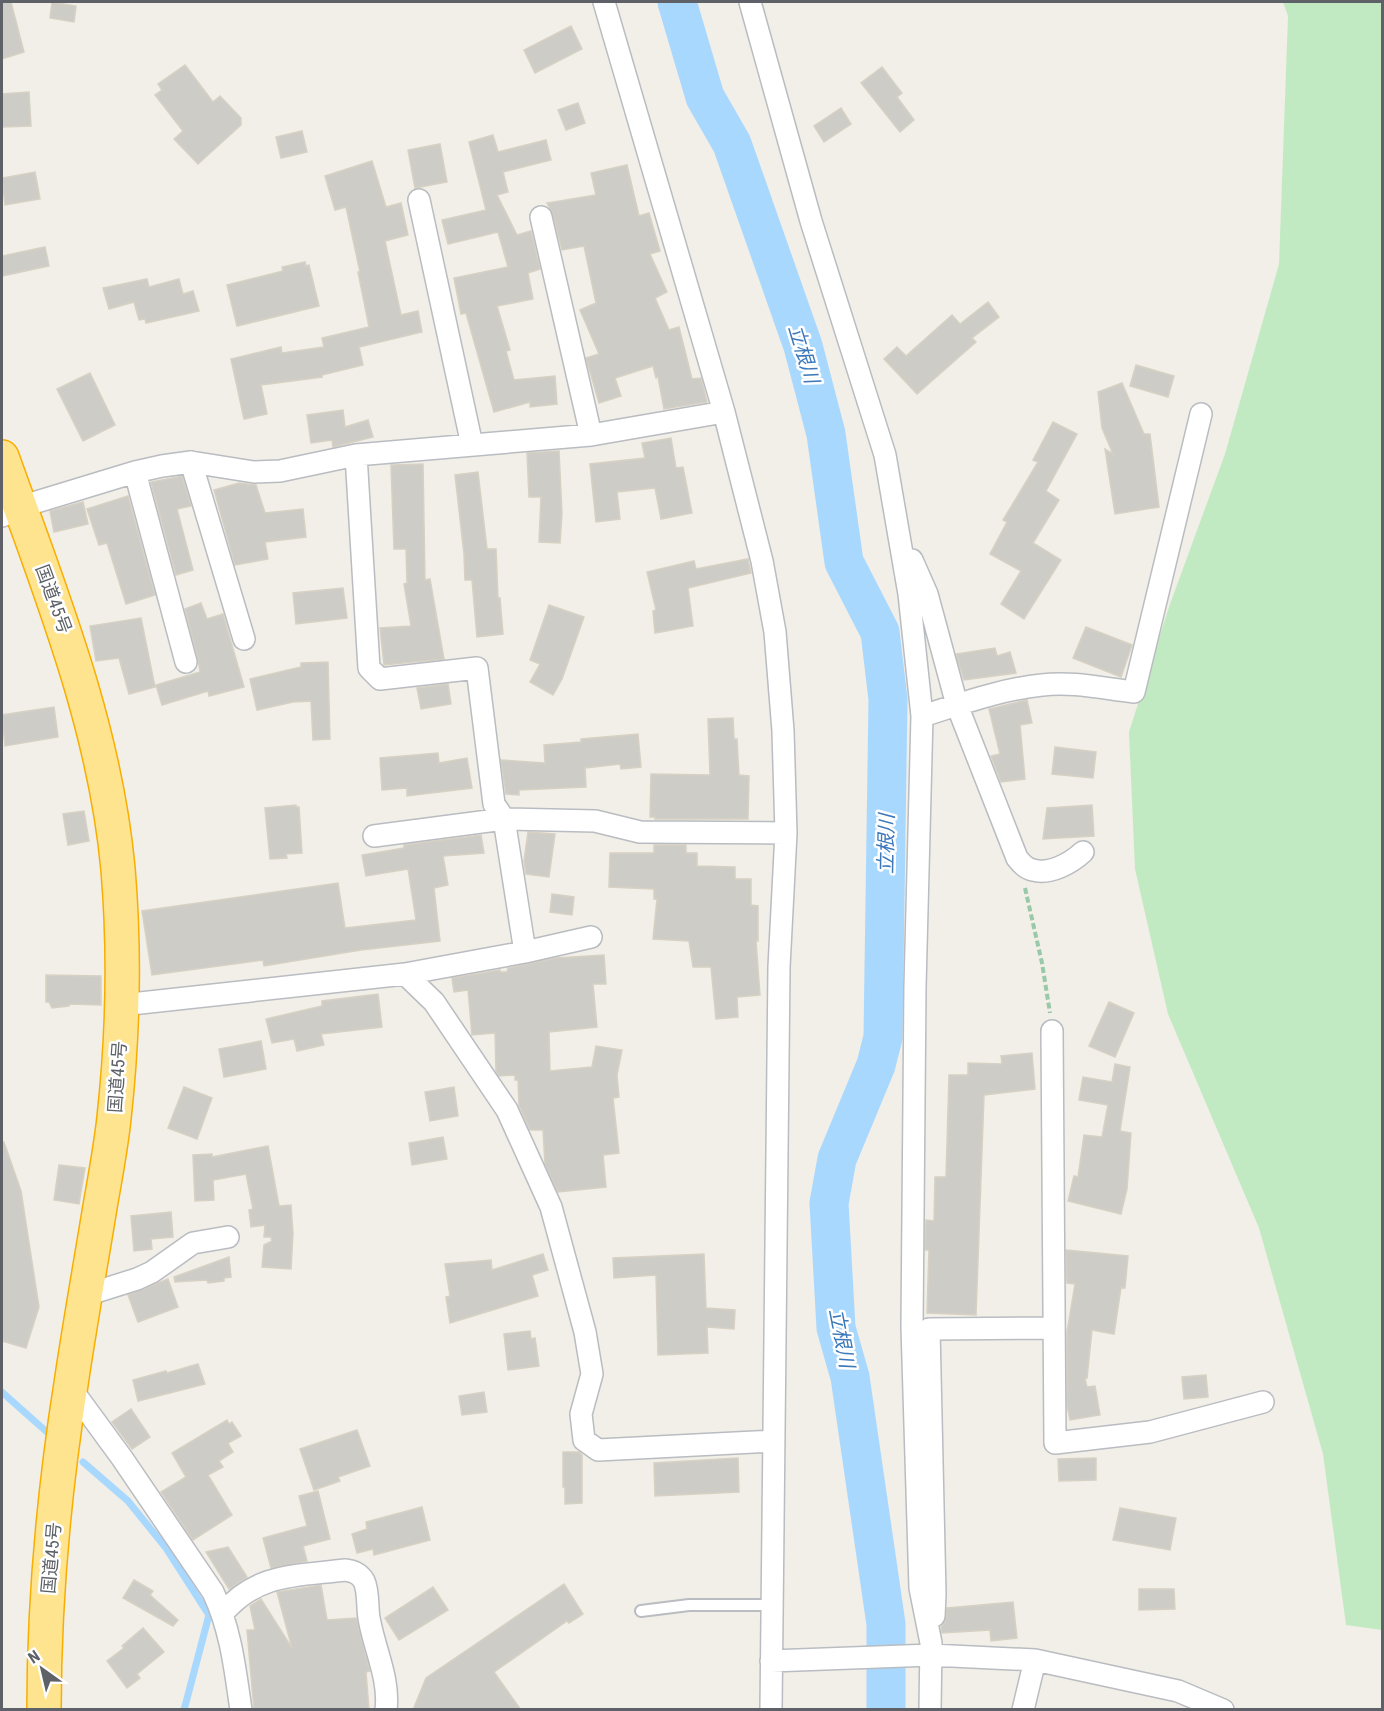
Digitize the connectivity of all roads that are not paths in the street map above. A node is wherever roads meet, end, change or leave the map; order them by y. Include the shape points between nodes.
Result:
1 (604, 2) edge
2 (750, 2) edge
3 (419, 200) dead end
4 (541, 217) dead end
5 (724, 412) junction
6 (1201, 414) dead end
7 (591, 435) junction
8 (472, 445) junction
9 (356, 455) junction
10 (2, 457) edge
11 (191, 462) junction
12 (135, 472) junction
13 (11, 512) edge
14 (899, 531) junction
15 (244, 639) dead end
16 (186, 662) dead end
17 (957, 705) junction
18 (922, 716) junction
19 (504, 819) junction
20 (786, 833) junction
21 (374, 836) dead end
22 (1083, 852) dead end
23 (591, 937) dead end
24 (525, 952) junction
25 (405, 974) junction
26 (122, 1005) junction
27 (1052, 1031) road end
28 (228, 1237) dead end
29 (86, 1295) junction
30 (1054, 1328) junction
31 (70, 1387) junction
32 (1263, 1402) dead end
33 (773, 1442) junction
34 (772, 1605) junction
35 (641, 1611) dead end
36 (223, 1613) junction
37 (929, 1651) junction
38 (1035, 1660) junction
39 (771, 1661) junction
40 (44, 1710) edge
41 (241, 1710) edge
42 (386, 1710) edge
43 (771, 1710) edge
44 (930, 1710) edge
45 (1023, 1710) edge
46 (1223, 1710) edge

1 - 5 street
2 - 14 street via 811,221 885,455
3 - 8 street
4 - 7 street
5 - 7 street
5 - 20 street via 762,561 775,632
6 - 17 street via 1134,692 1044,684
7 - 8 street
8 - 9 street
9 - 11 street via 280,471 254,472
9 - 19 street via 369,668 381,679 477,668 494,804
10 - 13 highway, 国道45号
11 - 12 street
11 - 15 street
12 - 13 street
12 - 16 street
13 - 26 highway, 国道45号 via 66,633 108,796 118,868
14 - 17 street via 927,594
14 - 18 street
17 - 18 street
17 - 22 street via 1017,858 1025,866 1042,871 1070,863
18 - 37 street via 912,1327 920,1588
19 - 20 street via 595,821 640,832
19 - 21 street
19 - 24 street
20 - 33 street via 778,967
23 - 24 street
24 - 25 street
25 - 26 street
25 - 33 street via 434,1002 507,1110 551,1207 585,1332 592,1374 581,1414 584,1440 598,1450
26 - 29 highway, 国道45号 via 114,1121
27 - 30 street
28 - 29 street via 193,1243 152,1272
29 - 31 highway, 国道45号
30 - 32 street via 1055,1443 1149,1432
30 - 37 street via 929,1329 935,1594
31 - 36 street via 181,1544
31 - 40 highway, 国道45号 via 51,1540
33 - 34 street
34 - 35 lane via 689,1605
34 - 39 street
36 - 41 street via 231,1638
36 - 42 street via 235,1599 273,1579 354,1572 366,1585 368,1617 388,1696
37 - 38 street
37 - 39 street
37 - 44 street
38 - 45 street
38 - 46 street via 1178,1691
39 - 43 street

